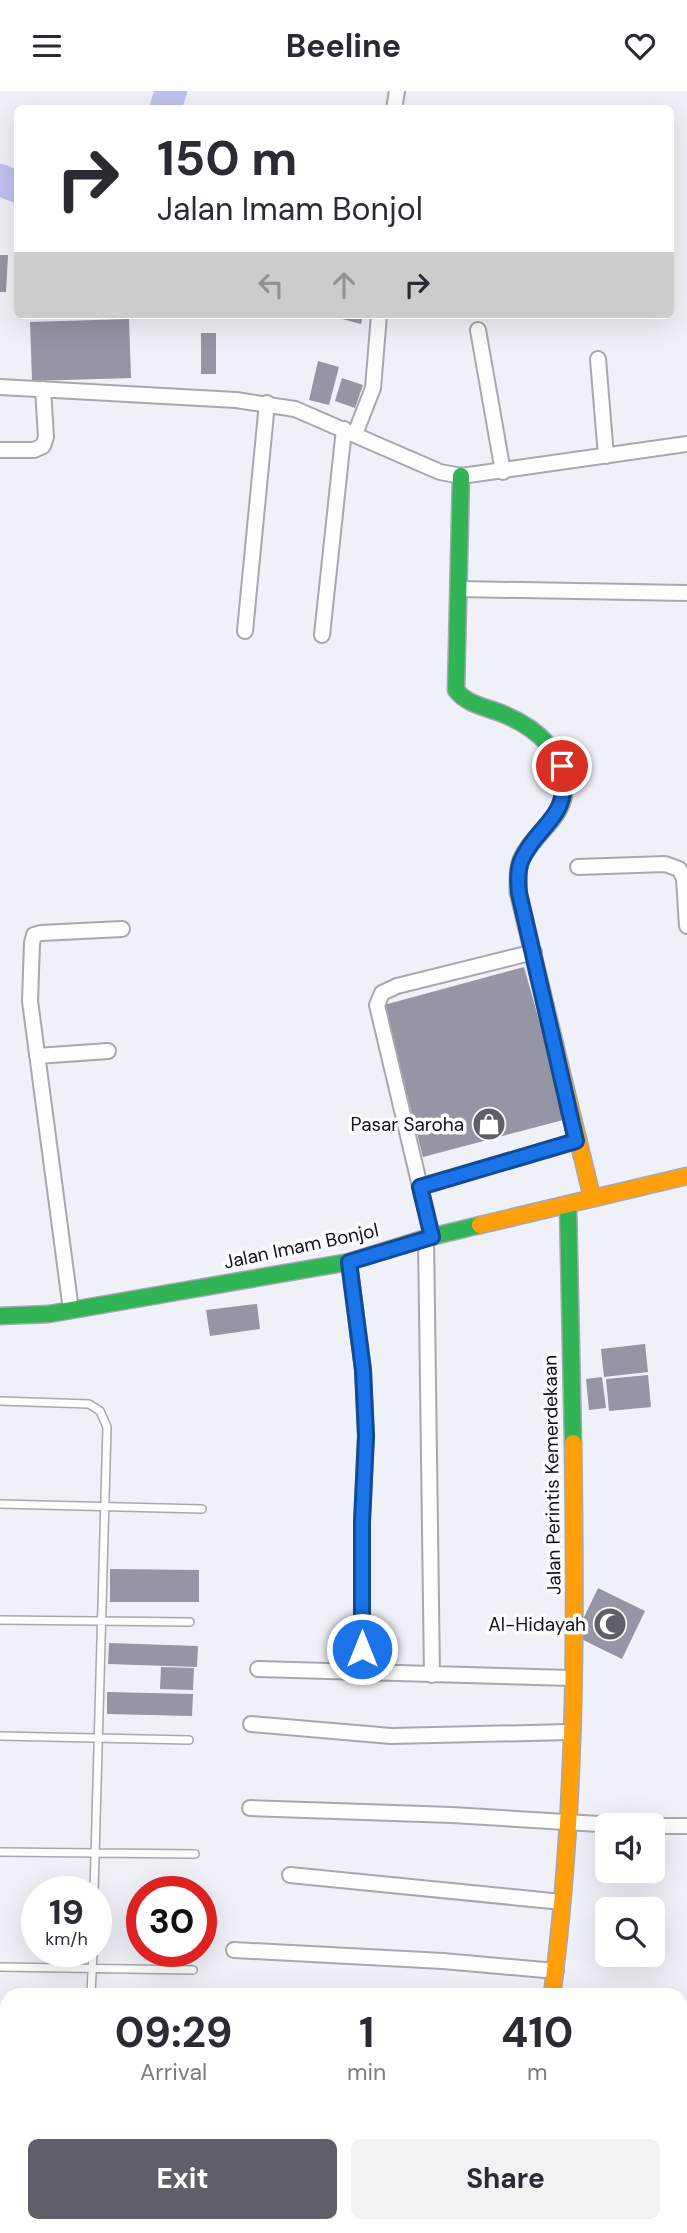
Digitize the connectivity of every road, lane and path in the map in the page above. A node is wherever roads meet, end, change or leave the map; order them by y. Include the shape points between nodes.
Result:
1 (379, 319) edge
2 (478, 330) dead end
3 (597, 359) dead end
4 (0, 387) edge
5 (43, 389) junction
6 (267, 404) junction
7 (349, 432) junction
8 (687, 444) edge
9 (0, 450) edge
10 (606, 456) junction
11 (503, 472) junction
12 (461, 476) junction
13 (458, 589) junction
14 (687, 593) edge
15 (245, 631) dead end
16 (322, 635) dead end
17 (579, 867) dead end
18 (687, 926) edge
19 (122, 929) dead end
20 (534, 952) junction
21 (108, 1051) dead end
22 (37, 1056) junction
23 (576, 1141) junction
24 (687, 1176) edge
25 (420, 1187) junction
26 (592, 1197) junction
27 (568, 1205) junction
28 (429, 1238) junction
29 (349, 1262) junction
30 (71, 1310) junction
31 (0, 1316) edge
32 (0, 1401) edge
33 (0, 1504) edge
34 (105, 1506) junction
35 (202, 1509) dead end
36 (0, 1620) edge
37 (102, 1622) junction
38 (190, 1622) dead end
39 (258, 1669) dead end
40 (362, 1674) junction
41 (432, 1675) junction
42 (573, 1678) junction
43 (251, 1724) dead end
44 (570, 1732) junction
45 (0, 1735) edge
46 (98, 1738) junction
47 (189, 1740) dead end
48 (250, 1808) dead end
49 (568, 1823) junction
50 (595, 1824) edge
51 (665, 1826) edge
52 (687, 1826) edge
53 (0, 1852) edge
54 (95, 1853) junction
55 (195, 1854) dead end
56 (290, 1875) dead end
57 (94, 1876) edge
58 (562, 1902) junction
59 (234, 1950) dead end
60 (0, 1967) edge
61 (92, 1968) junction
62 (193, 1970) dead end
63 (556, 1971) junction
64 (91, 1988) edge
65 (553, 1988) edge

1 - 7 street via 373,388
2 - 11 street
3 - 10 street
4 - 5 street
5 - 6 street
5 - 9 street via 45,444 34,450
6 - 7 street via 295,409
6 - 15 street
7 - 12 street via 440,472
7 - 16 street
8 - 10 street
10 - 11 street
11 - 12 street
12 - 13 main road
13 - 14 street
13 - 20 main road via 456,691 470,702 526,724 551,746 562,766 562,800 519,870 519,893
17 - 18 street via 665,864 679,869 684,878
19 - 22 street via 34,935 30,1000
20 - 23 main road
20 - 25 street via 382,993 377,1005 379,1020
21 - 22 street
22 - 30 street
23 - 25 lane
23 - 26 main road
24 - 26 main road, Jalan Imam Bonjol
25 - 28 street
26 - 27 main road, Jalan Imam Bonjol
27 - 28 main road, Jalan Imam Bonjol
27 - 42 main road, Jalan Perintis Kemerdekaan via 575,1502
28 - 29 main road, Jalan Imam Bonjol
28 - 41 street
29 - 30 main road, Jalan Imam Bonjol
29 - 40 street via 366,1436
30 - 31 main road, Jalan Imam Bonjol
32 - 34 lane via 89,1404 100,1411 107,1427
33 - 34 lane
34 - 35 lane
34 - 37 lane
36 - 37 lane
37 - 38 lane
37 - 46 lane
39 - 40 street
40 - 41 street
41 - 42 street
42 - 44 main road, Jalan Perintis Kemerdekaan
43 - 44 street via 391,1736
44 - 49 main road, Jalan Perintis Kemerdekaan
45 - 46 lane
46 - 47 lane
46 - 54 lane
48 - 49 street
49 - 50 street
49 - 58 main road, Jalan Perintis Kemerdekaan
51 - 52 street
53 - 54 lane
54 - 55 lane
54 - 57 lane
56 - 58 street
58 - 63 main road, Jalan Perintis Kemerdekaan
59 - 63 street
60 - 61 lane
61 - 62 lane
61 - 64 lane
63 - 65 main road, Jalan Perintis Kemerdekaan

